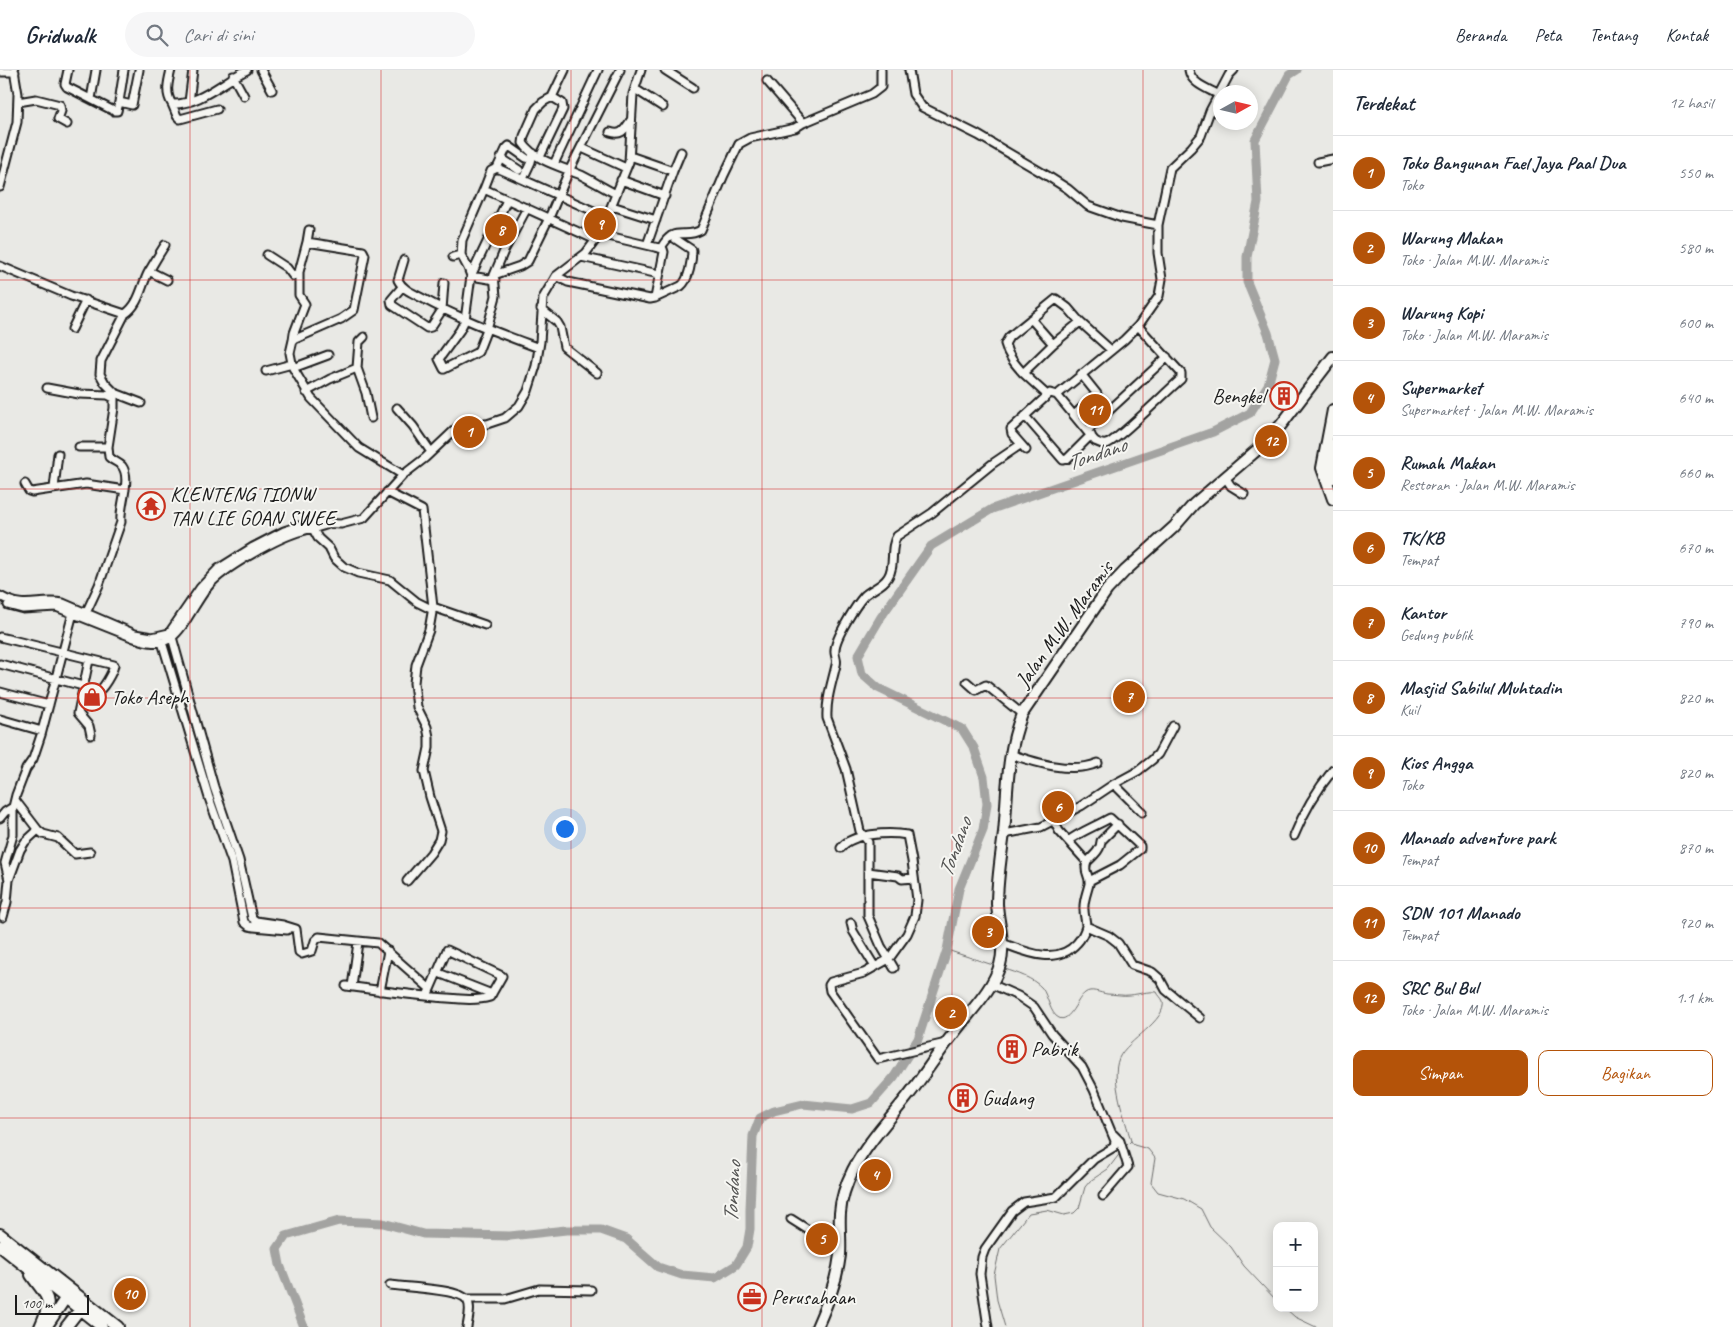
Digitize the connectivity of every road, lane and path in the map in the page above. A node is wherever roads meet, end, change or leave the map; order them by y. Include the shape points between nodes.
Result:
1 (68, 70) edge
2 (96, 70) edge
3 (124, 70) edge
4 (138, 70) edge
5 (171, 70) edge
6 (193, 70) edge
7 (246, 70) edge
8 (261, 70) edge
9 (565, 70) edge
10 (598, 70) edge
11 (620, 70) edge
12 (641, 70) edge
13 (665, 70) edge
14 (881, 70) edge
15 (909, 70) edge
16 (1189, 70) edge
17 (1234, 70) edge
18 (14, 71) edge
19 (0, 72) edge
20 (234, 76) junction
21 (767, 81) dead end
22 (1224, 85) edge
23 (635, 88) junction
24 (693, 88) dead end
25 (272, 90) dead end
26 (1213, 91) edge
27 (244, 96) dead end
28 (552, 97) junction
29 (90, 99) junction
30 (18, 102) junction
31 (119, 102) junction
32 (189, 102) junction
33 (172, 104) junction
34 (1213, 106) edge
35 (663, 107) dead end
36 (217, 109) dead end
37 (17, 112) junction
38 (631, 120) junction
39 (803, 123) junction
40 (66, 124) dead end
41 (610, 132) dead end
42 (582, 148) junction
43 (681, 152) dead end
44 (537, 155) junction
45 (630, 156) junction
46 (501, 158) junction
47 (526, 158) dead end
48 (1333, 159) edge
49 (1318, 162) dead end
50 (554, 164) junction
51 (497, 168) junction
52 (626, 168) junction
53 (519, 170) dead end
54 (0, 171) edge
55 (570, 171) junction
56 (673, 171) junction
57 (523, 179) junction
58 (621, 180) junction
59 (0, 187) edge
60 (484, 189) junction
61 (616, 194) junction
62 (559, 196) junction
63 (664, 196) junction
64 (507, 200) junction
65 (612, 206) junction
66 (527, 208) junction
67 (549, 218) junction
68 (607, 218) junction
69 (656, 220) junction
70 (1158, 225) junction
71 (309, 230) dead end
72 (670, 236) junction
73 (598, 237) junction
74 (307, 242) junction
75 (165, 245) dead end
76 (647, 245) junction
77 (660, 248) junction
78 (267, 255) dead end
79 (461, 255) junction
80 (453, 257) dead end
81 (581, 257) junction
82 (404, 260) dead end
83 (0, 266) edge
84 (149, 271) junction
85 (299, 272) junction
86 (659, 274) junction
87 (471, 276) junction
88 (556, 276) junction
89 (495, 278) junction
90 (167, 280) dead end
91 (444, 283) dead end
92 (402, 287) junction
93 (655, 298) junction
94 (86, 300) junction
95 (541, 309) junction
96 (442, 310) junction
97 (125, 314) junction
98 (1031, 319) junction
99 (465, 320) junction
100 (1080, 322) junction
101 (1138, 326) junction
102 (72, 329) dead end
103 (487, 329) junction
104 (364, 337) dead end
105 (293, 340) junction
106 (1054, 344) junction
107 (539, 348) junction
108 (1111, 350) junction
109 (328, 355) dead end
110 (1167, 357) junction
111 (1333, 357) edge
112 (292, 366) junction
113 (357, 368) junction
114 (266, 371) dead end
115 (1023, 373) junction
116 (597, 374) dead end
117 (1082, 374) junction
118 (47, 388) dead end
119 (306, 392) junction
120 (1046, 394) junction
121 (1057, 395) junction
122 (141, 403) dead end
123 (397, 408) dead end
124 (1333, 410) edge
125 (1074, 415) junction
126 (1025, 416) junction
127 (371, 418) dead end
128 (1089, 433) junction
129 (1333, 444) edge
130 (1020, 445) junction
131 (79, 447) dead end
132 (108, 447) junction
133 (1026, 450) dead end
134 (431, 452) junction
135 (58, 454) dead end
136 (403, 475) junction
137 (1225, 477) junction
138 (1333, 478) edge
139 (25, 484) dead end
140 (54, 488) junction
141 (125, 490) junction
142 (387, 492) junction
143 (1244, 494) dead end
144 (1333, 499) edge
145 (331, 523) junction
146 (313, 528) junction
147 (271, 541) junction
148 (0, 596) edge
149 (0, 602) edge
150 (433, 609) junction
151 (73, 613) junction
152 (86, 613) junction
153 (485, 625) dead end
154 (0, 637) edge
155 (172, 637) junction
156 (162, 642) junction
157 (63, 653) junction
158 (89, 660) junction
159 (0, 664) edge
160 (56, 680) junction
161 (967, 682) dead end
162 (85, 690) junction
163 (0, 692) edge
164 (49, 705) junction
165 (1022, 714) junction
166 (0, 719) edge
167 (1173, 726) dead end
168 (42, 731) junction
169 (90, 735) dead end
170 (1010, 754) junction
171 (1098, 763) dead end
172 (1333, 770) edge
173 (1114, 784) junction
174 (14, 803) junction
175 (1142, 812) dead end
176 (0, 818) edge
177 (1054, 820) junction
178 (1118, 824) junction
179 (38, 830) junction
180 (1004, 834) junction
181 (865, 836) junction
182 (1294, 836) dead end
183 (1068, 841) junction
184 (841, 848) dead end
185 (90, 852) dead end
186 (236, 861) junction
187 (1087, 862) junction
188 (868, 872) junction
189 (914, 878) junction
190 (9, 880) junction
191 (407, 880) dead end
192 (1089, 882) junction
193 (3, 917) dead end
194 (851, 923) dead end
195 (1086, 926) junction
196 (358, 942) junction
197 (1002, 943) junction
198 (388, 951) junction
199 (889, 959) junction
200 (875, 967) junction
201 (894, 968) dead end
202 (436, 972) junction
203 (991, 984) junction
204 (380, 991) junction
205 (428, 992) junction
206 (492, 994) junction
207 (1200, 1018) dead end
208 (941, 1044) junction
209 (1112, 1134) junction
210 (1103, 1196) dead end
211 (791, 1220) dead end
212 (0, 1234) edge
213 (841, 1242) junction
214 (0, 1246) edge
215 (24, 1265) junction
216 (390, 1285) dead end
217 (591, 1290) dead end
218 (69, 1294) junction
219 (467, 1299) junction
220 (83, 1305) junction
221 (40, 1327) edge
222 (46, 1327) edge
223 (66, 1327) edge
224 (102, 1327) edge
225 (118, 1327) edge
226 (467, 1327) edge
227 (817, 1327) edge
228 (988, 1327) edge

1 - 29 street via 66,86
2 - 29 street
3 - 31 street
4 - 31 street via 132,105
5 - 33 street via 168,98
6 - 32 street
7 - 20 street
8 - 25 street
9 - 28 street
10 - 50 street
11 - 42 street
12 - 23 street
13 - 24 street
14 - 39 street via 881,88 876,92
15 - 70 street via 913,94 922,107 1046,175 1088,206 1122,218
16 - 26 street via 1191,78
17 - 22 street
18 - 19 street
18 - 30 street
20 - 27 street
20 - 32 street
21 - 39 street
23 - 35 street
23 - 38 street
28 - 44 street via 562,103 563,109
28 - 44 street via 536,109 524,136 525,146
29 - 31 street via 114,111 117,111
30 - 37 street
30 - 40 street via 36,99 60,105 58,118
32 - 33 street
33 - 36 street via 180,119
34 - 70 street via 1199,140 1170,168
37 - 54 street
37 - 59 street
38 - 41 street via 621,133
38 - 45 street
39 - 72 street via 739,144 700,230
42 - 52 street
42 - 55 street
43 - 56 street
44 - 50 street
44 - 57 street
45 - 52 street
45 - 56 street
46 - 47 street via 509,146
46 - 51 street
46 - 53 street
48 - 49 street
50 - 55 street
51 - 57 street
51 - 60 street via 491,171
52 - 58 street
55 - 61 street
55 - 62 street
56 - 63 street
57 - 62 street
58 - 61 street
58 - 63 street
60 - 64 street
60 - 79 street via 462,240
61 - 65 street
62 - 67 street
62 - 68 street
63 - 69 street
64 - 66 street
64 - 87 street
65 - 68 street
65 - 69 street
66 - 67 street
66 - 89 street via 504,251
67 - 73 street
67 - 89 street via 525,264
68 - 73 street
69 - 76 street
70 - 101 street via 1161,289
71 - 74 street
72 - 77 street
72 - 93 street via 692,250 687,277 681,286
73 - 76 street
73 - 81 street
74 - 85 street
74 - 105 street via 363,251 365,255 354,310 341,320
75 - 84 street
76 - 77 street
77 - 86 street via 664,252
78 - 85 street via 293,276
79 - 80 street
79 - 87 street
81 - 86 street
81 - 88 street
82 - 92 street via 398,280
83 - 94 street
84 - 90 street
84 - 97 street via 136,303
85 - 105 street via 299,295 305,304
86 - 93 street
87 - 89 street
87 - 99 street
88 - 93 street via 568,282
88 - 95 street via 542,298
89 - 103 street via 496,296
91 - 96 street
92 - 96 street
92 - 96 street via 391,300 392,305 426,328
94 - 97 street
94 - 102 street
95 - 107 street
95 - 116 street via 557,322 564,347
96 - 99 street
97 - 122 street via 101,361 100,374 115,393
98 - 100 street via 1056,299
98 - 106 street
98 - 115 street via 1008,337 1005,344 1009,357
99 - 103 street
99 - 103 street via 439,359 444,369 476,355
100 - 106 street
100 - 108 street
101 - 108 street
101 - 110 street
103 - 107 street
104 - 113 street via 358,346
105 - 112 street
106 - 115 street
107 - 134 street via 528,391 511,415 487,424 462,423
108 - 117 street
109 - 112 street
110 - 128 street
110 - 128 street via 1182,373 1181,379 1108,444 1100,444
111 - 137 highway, Jalan M.W. Maramis via 1281,426
112 - 114 street
112 - 119 street
113 - 119 street
113 - 127 street
115 - 120 street
117 - 121 street
117 - 125 street via 1098,394
118 - 132 street via 114,398
119 - 136 street via 353,443
120 - 121 street
120 - 126 street
121 - 125 street
123 - 134 street
124 - 144 highway via 1322,468
125 - 128 street
126 - 128 street via 1063,460
126 - 130 street via 1010,432
129 - 138 highway
130 - 133 street
130 - 181 street via 897,536 888,577 864,596 839,636 834,651 837,662 827,701 828,718 846,769 860,831
131 - 132 street
132 - 141 street via 109,456 125,473
134 - 136 street
135 - 140 street
136 - 142 street
137 - 143 street via 1231,486
137 - 165 highway, Jalan M.W. Maramis via 1107,590
139 - 140 street via 29,492
140 - 141 street via 86,484
141 - 152 street via 121,522
142 - 145 street via 364,518 349,523
142 - 150 street via 422,510
145 - 146 street
145 - 147 street via 307,524 284,531
146 - 147 street
146 - 150 street via 344,567 390,580 417,602
147 - 152 street via 218,569 164,635 135,634
147 - 155 street via 211,583
148 - 152 street via 27,605 57,602
149 - 151 street via 23,609 54,606
150 - 153 street
150 - 191 street via 414,682 418,707 429,737 424,771 442,831 431,853
151 - 156 street via 134,638
151 - 157 street
154 - 157 street
155 - 156 street
155 - 186 street
156 - 186 street via 210,798
157 - 158 street
157 - 160 street
158 - 162 street
158 - 162 street via 114,667 96,693
159 - 160 street
160 - 162 street
160 - 164 street
161 - 165 street via 976,690 986,684
162 - 169 street via 78,713 89,726
163 - 164 street
164 - 168 street
165 - 170 highway, Jalan M.W. Maramis
166 - 168 street
167 - 173 street via 1152,760
168 - 174 street
170 - 171 street via 1038,763 1071,767
170 - 180 highway, Jalan M.W. Maramis
172 - 182 street via 1301,817
173 - 175 street
173 - 177 street
174 - 176 street
174 - 179 street
174 - 190 street via 12,837 5,863
177 - 180 street via 1041,827
177 - 183 street
178 - 183 street via 1110,818
178 - 187 street
178 - 192 street via 1140,849 1120,865
179 - 185 street via 58,838 75,854
179 - 190 street via 20,850
180 - 197 highway, Jalan M.W. Maramis via 997,891
181 - 184 street via 847,841
181 - 188 street
181 - 189 street via 907,835
183 - 187 street
186 - 196 street via 245,924 297,930 302,954 312,951 319,937
187 - 192 street via 1084,869
188 - 189 street
188 - 199 street via 868,916
189 - 199 street via 915,916
190 - 193 street
192 - 195 street via 1084,905
194 - 200 street
195 - 197 street via 1076,945 1062,955 1033,954
195 - 207 street via 1109,936 1132,965 1152,972 1166,990
196 - 198 street via 378,943
196 - 204 street via 349,987
197 - 203 highway, Jalan M.W. Maramis via 1001,962
198 - 204 street
198 - 205 street
199 - 200 street
199 - 201 street
200 - 208 street via 829,985 878,1059
202 - 205 street
202 - 206 street
202 - 206 street via 446,950 452,952 502,976
203 - 208 highway
203 - 209 street via 1018,996 1034,1008 1082,1067
204 - 205 street
205 - 206 street via 473,999
208 - 213 highway via 913,1090 871,1141 853,1170 843,1194
209 - 210 street via 1120,1141 1128,1167
209 - 228 street via 1114,1147 1094,1159 1056,1196 1024,1202 1012,1211 985,1249 980,1274
211 - 213 street
212 - 218 highway
213 - 227 highway via 836,1277
214 - 215 highway
215 - 218 highway
215 - 221 highway via 48,1301 48,1310
216 - 219 street via 451,1292
217 - 219 street via 539,1289 505,1299
218 - 220 highway
218 - 222 highway
219 - 226 street
220 - 223 highway
220 - 224 highway
220 - 225 highway

